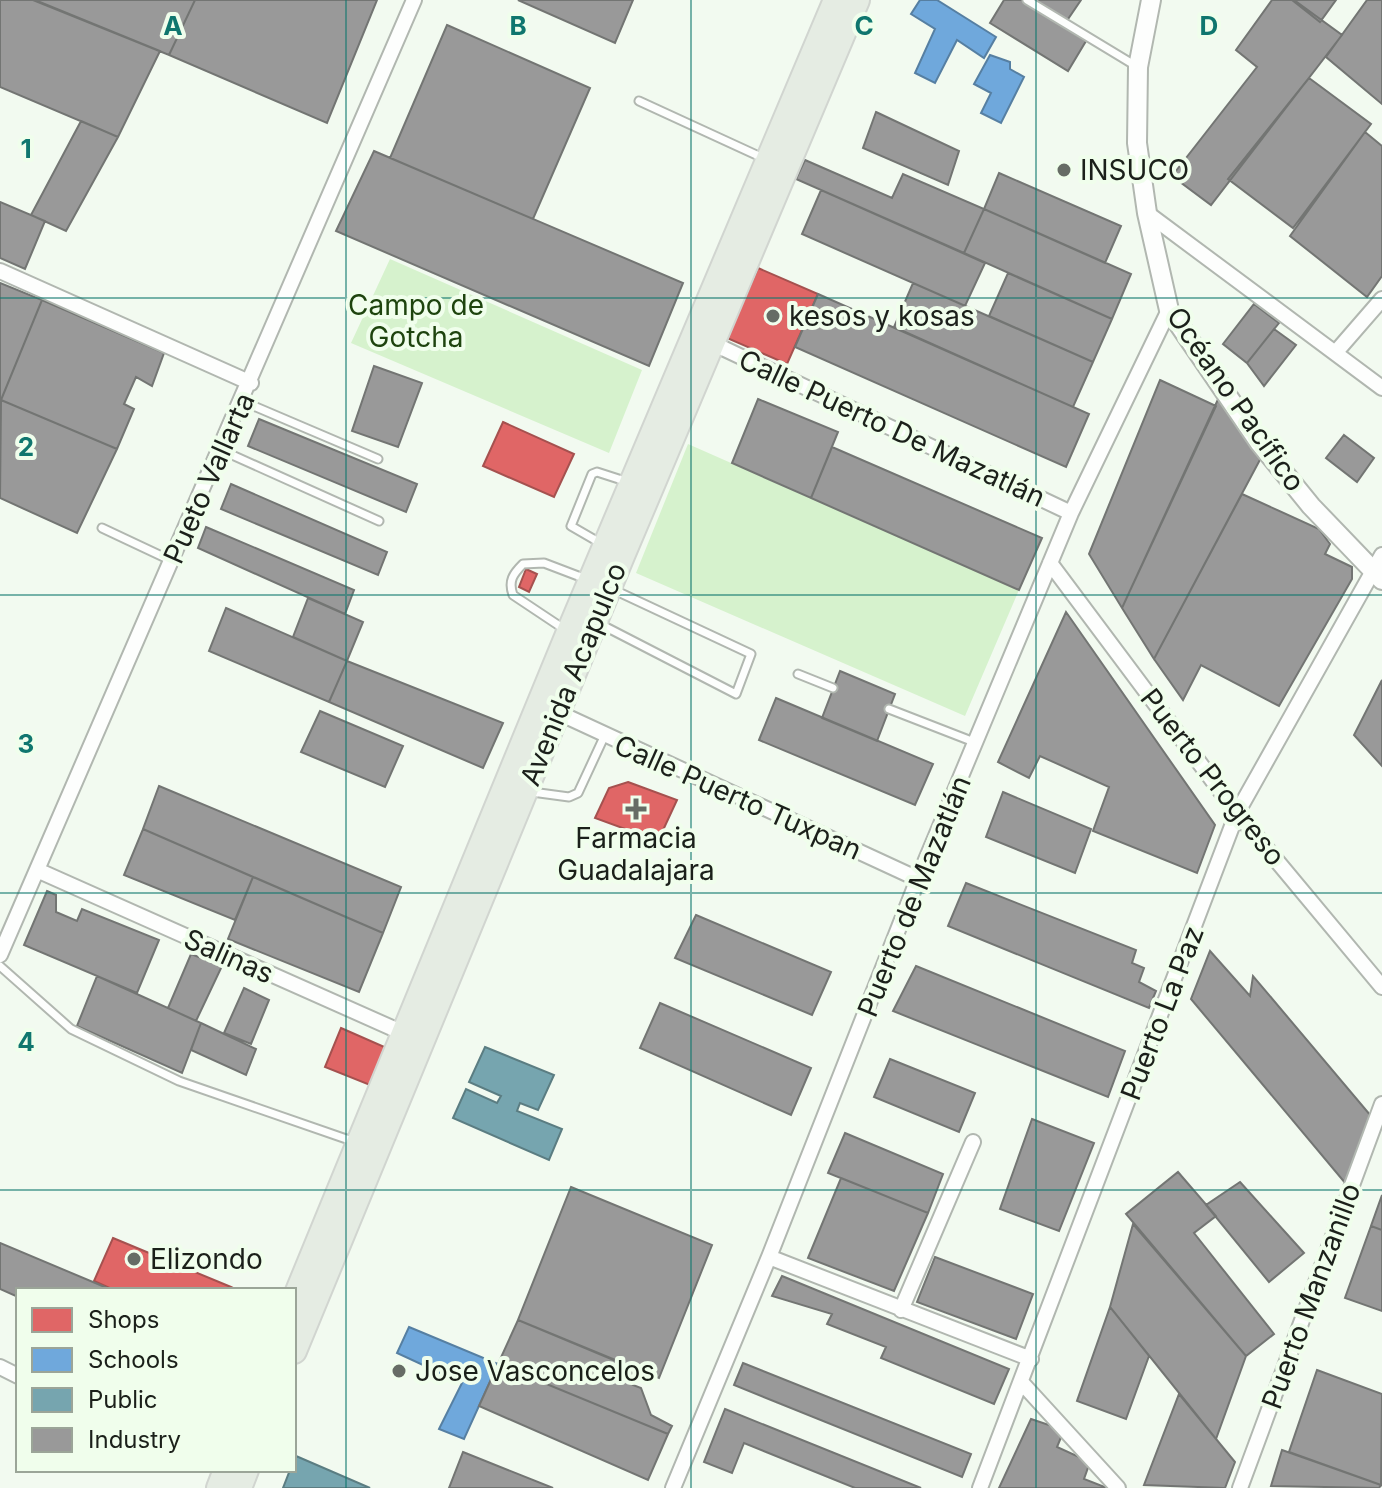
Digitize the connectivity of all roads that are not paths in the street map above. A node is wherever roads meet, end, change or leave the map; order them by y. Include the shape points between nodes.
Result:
1 (414, 0) edge
2 (836, 0) edge
3 (857, 0) edge
4 (1027, 0) edge
5 (1151, 0) edge
6 (1138, 67) junction
7 (639, 101) dead end
8 (778, 166) junction
9 (1147, 213) junction
10 (0, 271) edge
11 (1382, 299) edge
12 (1169, 310) junction
13 (712, 343) junction
14 (1336, 352) junction
15 (251, 383) junction
16 (1382, 388) edge
17 (242, 401) junction
18 (221, 450) junction
19 (378, 459) dead end
20 (641, 487) junction
21 (1071, 513) junction
22 (379, 521) dead end
23 (102, 528) dead end
24 (614, 551) junction
25 (172, 561) junction
26 (1050, 563) junction
27 (1379, 568) edge
28 (601, 585) junction
29 (583, 633) junction
30 (798, 674) dead end
31 (833, 688) dead end
32 (889, 709) dead end
33 (559, 713) junction
34 (604, 737) junction
35 (976, 743) junction
36 (525, 791) junction
37 (1237, 813) junction
38 (37, 870) junction
39 (918, 879) junction
40 (0, 955) edge
41 (0, 966) edge
42 (1382, 987) edge
43 (413, 1037) junction
44 (1382, 1104) edge
45 (973, 1142) dead end
46 (366, 1148) junction
47 (769, 1257) junction
48 (296, 1297) edge
49 (901, 1310) junction
50 (296, 1345) edge
51 (1031, 1359) junction
52 (1022, 1383) junction
53 (673, 1488) edge
54 (980, 1488) edge
55 (1118, 1488) edge
56 (1240, 1488) edge

1 - 15 street, Pueto Vallarta
2 - 8 main road, Avenida Acapulco
3 - 8 main road, Avenida Acapulco
4 - 6 lane
5 - 6 street, Océano Pacífico
6 - 9 street, Océano Pacífico via 1137,143
7 - 8 lane
8 - 13 main road, Avenida Acapulco
8 - 20 main road, Avenida Acapulco
9 - 12 street, Océano Pacífico
9 - 14 street
10 - 15 street
11 - 14 street
12 - 21 street, Puerto de Mazatlán
12 - 27 street, Océano Pacífico via 1259,442 1311,506
13 - 20 main road, Avenida Acapulco
13 - 21 street, Calle Puerto De Mazatlán
14 - 16 street
15 - 17 street, Pueto Vallarta
17 - 18 street, Pueto Vallarta
17 - 19 lane
18 - 22 lane
18 - 25 street, Pueto Vallarta
20 - 24 main road, Avenida Acapulco
20 - 24 lane via 592,474 572,516 571,526
21 - 26 street, Puerto de Mazatlán
23 - 25 lane
24 - 28 main road, Avenida Acapulco
25 - 38 street, Pueto Vallarta
26 - 35 street, Puerto de Mazatlán
26 - 37 street, Puerto Progreso
27 - 37 street, Puerto La Paz
28 - 29 main road, Avenida Acapulco
28 - 29 lane via 544,563 523,564 509,586 513,595
28 - 29 lane via 751,654 736,694
29 - 33 main road, Avenida Acapulco
29 - 43 main road, Avenida Acapulco
30 - 31 lane
32 - 35 lane
33 - 34 street, Calle Puerto Tuxpan
33 - 36 main road, Avenida Acapulco
34 - 36 lane via 578,793 569,797
34 - 39 street, Calle Puerto Tuxpan
35 - 39 street, Puerto de Mazatlán
36 - 43 main road, Avenida Acapulco
37 - 42 street, Puerto Progreso
37 - 51 street, Puerto La Paz
38 - 40 street, Pueto Vallarta
38 - 43 street, Salinas
39 - 47 street, Puerto de Mazatlán
41 - 46 lane via 71,1029 179,1081
43 - 46 main road, Avenida Acapulco
44 - 56 street, Puerto Manzanillo
45 - 49 street
46 - 48 main road, Avenida Acapulco
46 - 50 main road, Avenida Acapulco
47 - 49 street
47 - 53 street, Puerto de Mazatlán
49 - 51 street
51 - 52 street, Puerto La Paz
52 - 54 street, Puerto La Paz
52 - 55 street

